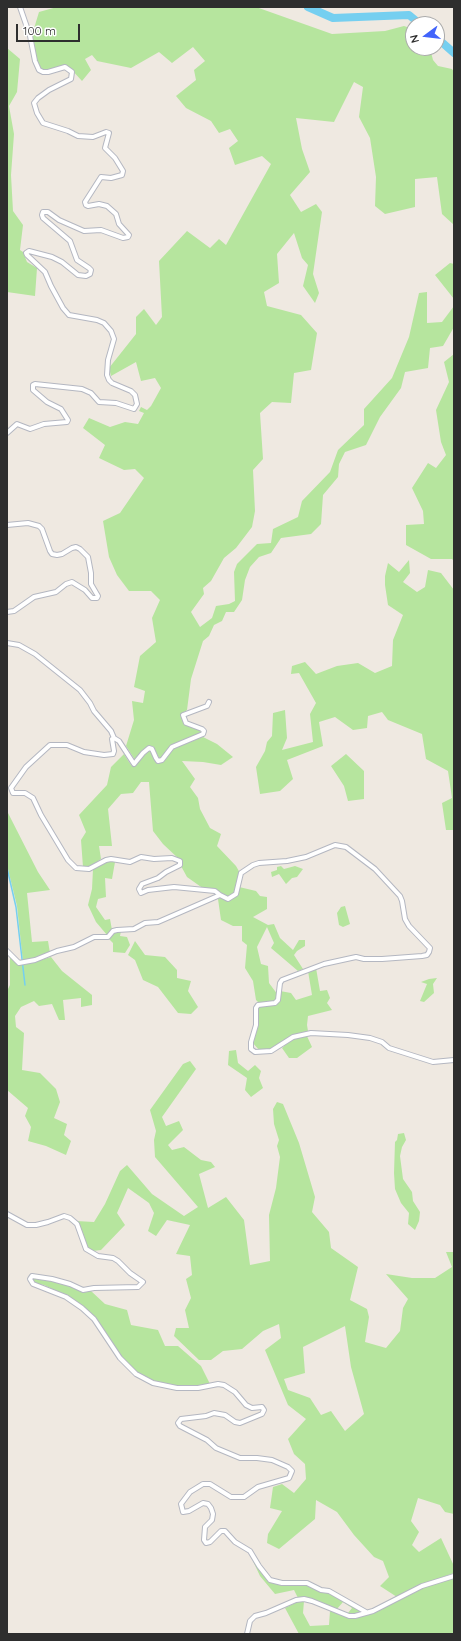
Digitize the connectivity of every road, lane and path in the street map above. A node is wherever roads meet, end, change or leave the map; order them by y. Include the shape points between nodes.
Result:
1 (20, 7) edge
2 (7, 432) edge
3 (7, 525) edge
4 (7, 612) edge
5 (7, 643) edge
6 (210, 702) dead end
7 (114, 738) junction
8 (220, 895) junction
9 (7, 951) edge
10 (454, 1060) edge
11 (7, 1214) edge
12 (454, 1576) edge
13 (366, 1612) junction
14 (247, 1634) edge

1 - 2 street via 39,70 48,72 65,67 72,72 71,79 38,98 34,103 37,113 44,123 78,136 93,137 106,132 109,134 105,148 115,158 123,172 122,175 101,177 85,202 88,206 108,206 129,235 123,238 101,230 84,231 44,212 43,218 70,241 78,260 89,268 90,274 78,275 52,257 29,251 26,253 45,272 68,315 97,320 111,331 114,339 107,375 112,383 131,391 137,404 134,409 116,403 99,402 91,393 82,389 35,384 33,390 47,402 61,409 67,422 44,424 30,429 17,424
3 - 4 street via 28,523 38,526 42,529 52,554 62,554 76,547 80,549 88,557 91,584 98,596 92,598 72,582 56,592 34,597 14,611
5 - 7 street via 19,645 35,654 80,690
6 - 7 street via 183,715 186,723 202,729 203,734 172,747 162,760 158,761 149,748 134,764 119,741
7 - 8 street via 114,751 110,755 84,752 67,745 50,745 26,767 11,790 13,793 28,794 33,798 68,860 76,868 89,869 111,859 130,862 141,857 176,859 180,861 180,865 142,884 140,893 174,887 215,891
8 - 9 street via 158,922 134,929 113,931 108,937 94,937 74,947 35,960 19,963
8 - 10 street via 228,899 236,894 241,873 253,865 306,857 335,845 346,847 375,869 400,896 405,919 430,948 430,952 422,956 382,959 356,957 324,964 282,980 278,1000 275,1003 258,1005 256,1008 256,1025 251,1049 255,1052 271,1051 293,1037 311,1033 348,1035 382,1042 389,1048 433,1062
11 - 13 street via 27,1225 36,1225 64,1216 70,1218 77,1224 86,1249 98,1256 113,1258 143,1282 138,1287 82,1290 52,1279 32,1276 30,1279 33,1284 82,1308 94,1319 120,1358 136,1374 153,1383 177,1388 224,1385 235,1392 246,1405 252,1408 262,1407 264,1410 262,1414 240,1423 225,1415 214,1413 181,1419 178,1423 233,1456 272,1460 292,1471 289,1478 258,1487 244,1497 231,1497 210,1484 203,1484 190,1492 181,1504 182,1512 203,1503 208,1504 213,1514 212,1520 205,1527 204,1540 210,1542 224,1531 234,1542 250,1551 270,1580 282,1583 307,1583 329,1591
12 - 13 street via 422,1586 373,1611
13 - 14 street via 349,1616 304,1599 296,1600 255,1616 250,1621

